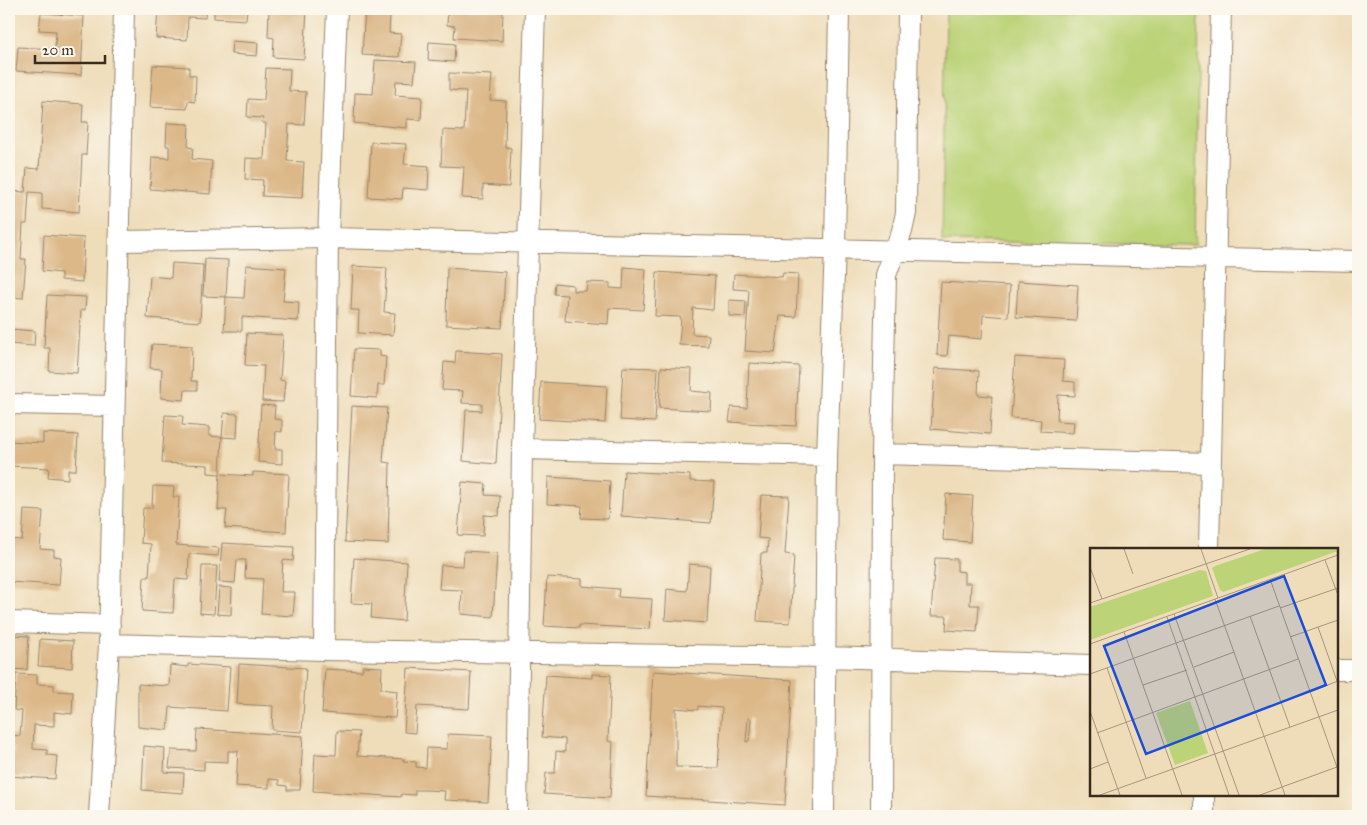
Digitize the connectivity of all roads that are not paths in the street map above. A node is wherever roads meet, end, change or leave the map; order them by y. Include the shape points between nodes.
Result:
1 (124, 9) edge
2 (337, 9) edge
3 (535, 9) edge
4 (839, 9) edge
5 (908, 9) edge
6 (1220, 9) edge
7 (328, 238) junction
8 (118, 241) junction
9 (528, 243) junction
10 (835, 248) junction
11 (893, 252) junction
12 (1215, 259) junction
13 (1358, 262) edge
14 (9, 404) edge
15 (114, 406) junction
16 (522, 449) junction
17 (882, 454) junction
18 (827, 456) junction
19 (1211, 463) junction
20 (1209, 548) edge
21 (9, 622) edge
22 (110, 635) junction
23 (324, 650) junction
24 (521, 653) junction
25 (826, 657) junction
26 (882, 660) junction
27 (1090, 665) edge
28 (1337, 670) edge
29 (1358, 670) edge
30 (1204, 795) edge
31 (99, 816) edge
32 (517, 816) edge
33 (824, 816) edge
34 (881, 816) edge
35 (1204, 816) edge

1 - 8 street
2 - 7 street
3 - 9 street
4 - 10 street
5 - 11 street via 906,213
6 - 12 street
7 - 8 street
7 - 9 street
7 - 23 street
8 - 15 street
9 - 10 street
9 - 16 street
10 - 11 street
10 - 18 street
11 - 12 street
11 - 17 street via 886,275
12 - 13 street
12 - 19 street
14 - 15 street
15 - 22 street
16 - 18 street
16 - 24 street
17 - 19 street
17 - 26 street
18 - 25 street
19 - 20 street
21 - 22 street
22 - 23 street
22 - 31 street
23 - 24 street
24 - 25 street
24 - 32 street
25 - 26 street
25 - 33 street
26 - 27 street
26 - 34 street
28 - 29 street
30 - 35 street

